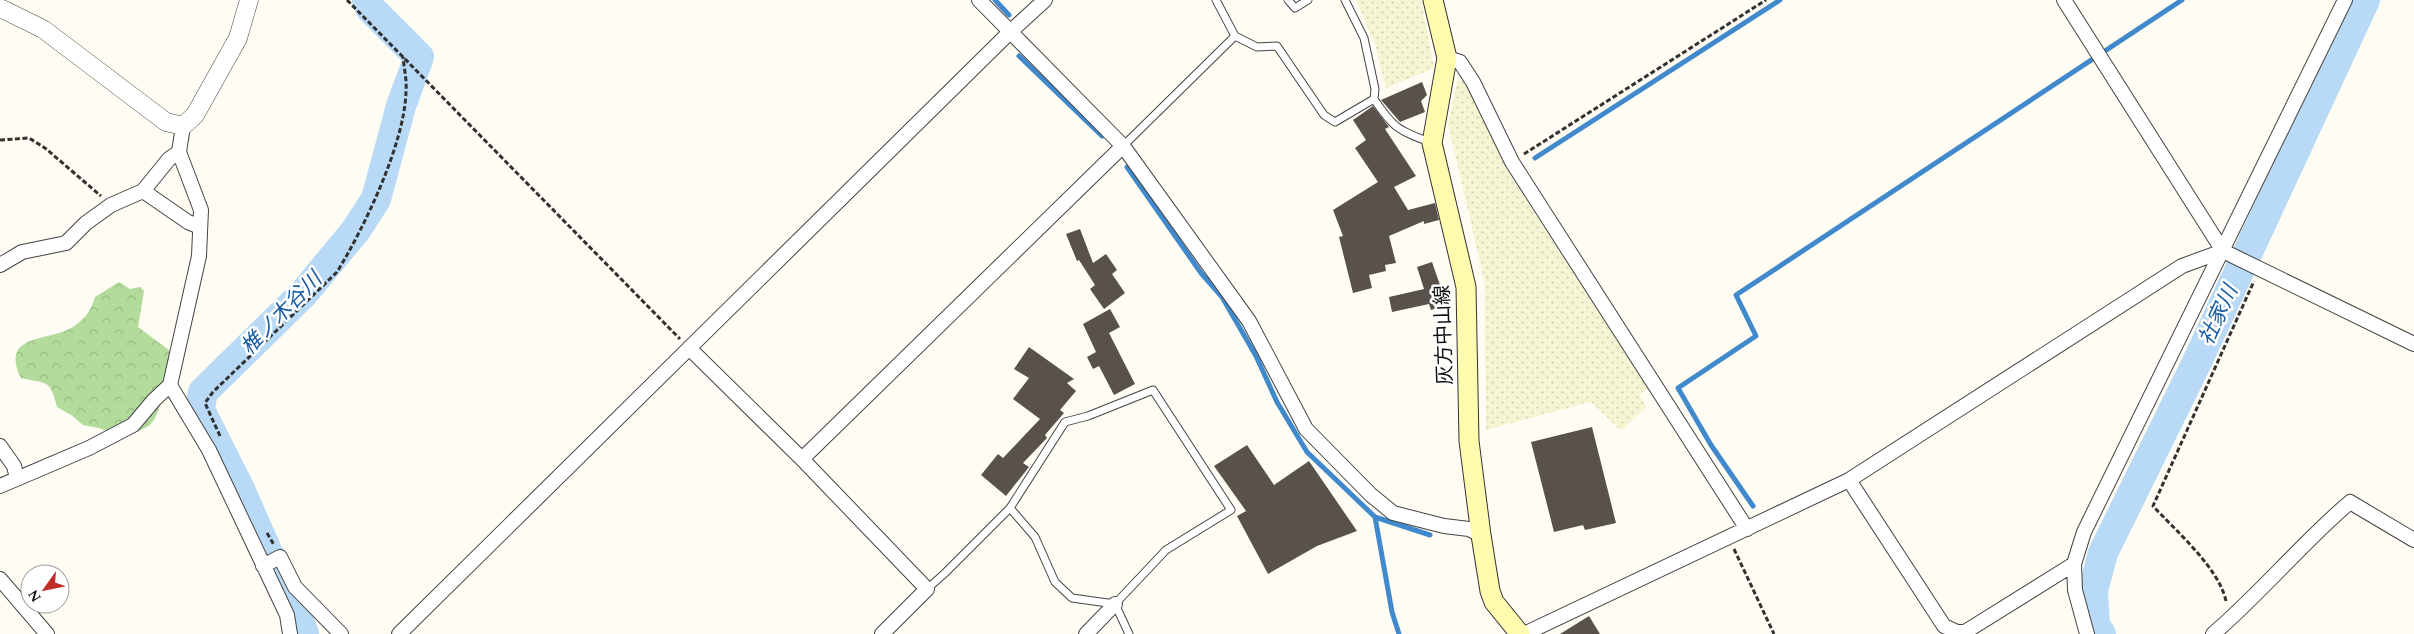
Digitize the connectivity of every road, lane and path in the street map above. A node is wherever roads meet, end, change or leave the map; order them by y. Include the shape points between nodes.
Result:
1 (249, 0) edge
2 (347, 0) edge
3 (980, 0) edge
4 (1046, 0) edge
5 (1216, 0) edge
6 (1288, 0) edge
7 (1308, 0) edge
8 (1345, 0) edge
9 (1433, 0) edge
10 (1766, 0) edge
11 (2064, 0) edge
12 (2345, 0) edge
13 (0, 8) edge
14 (1011, 32) junction
15 (1235, 36) junction
16 (403, 57) junction
17 (1447, 58) junction
18 (1374, 98) junction
19 (183, 126) junction
20 (0, 140) edge
21 (1432, 143) junction
22 (1123, 146) junction
23 (179, 152) junction
24 (1512, 162) junction
25 (143, 192) junction
26 (111, 205) junction
27 (200, 227) junction
28 (2223, 252) junction
29 (0, 265) edge
30 (2260, 269) junction
31 (2414, 344) edge
32 (689, 348) junction
33 (170, 385) junction
34 (221, 439) dead end
35 (0, 446) edge
36 (802, 459) junction
37 (17, 478) junction
38 (1849, 480) junction
39 (0, 486) edge
40 (1010, 508) junction
41 (262, 525) dead end
42 (1746, 529) junction
43 (1481, 535) junction
44 (1729, 537) junction
45 (2414, 540) edge
46 (280, 557) junction
47 (2074, 564) junction
48 (263, 566) junction
49 (0, 579) edge
50 (927, 589) junction
51 (1115, 604) junction
52 (2230, 619) junction
53 (1957, 633) edge
54 (47, 634) edge
55 (290, 634) edge
56 (341, 634) edge
57 (399, 634) edge
58 (882, 634) edge
59 (1086, 634) edge
60 (1129, 634) edge
61 (1522, 634) edge
62 (1774, 634) edge
63 (2087, 634) edge
64 (2213, 634) edge

1 - 19 street via 238,38 195,115
2 - 16 path
3 - 14 street
4 - 14 street
5 - 15 lane
6 - 7 lane via 1295,8
8 - 18 lane via 1364,38 1376,89
9 - 17 main road, 灰方中山線
10 - 24 path
11 - 28 street
12 - 28 street
13 - 19 street via 43,29 166,122
14 - 22 street
14 - 32 street
15 - 18 lane via 1257,47 1277,46 1324,115 1335,122
15 - 22 lane
16 - 32 path
16 - 34 path via 406,91 393,155 352,248 337,272 205,403
17 - 21 main road, 灰方中山線
17 - 24 street via 1460,62 1474,82
18 - 21 lane via 1390,122 1403,132
19 - 23 street
20 - 26 path via 29,138
21 - 43 main road, 灰方中山線 via 1466,287 1469,441
22 - 36 street
22 - 43 street via 1249,321 1306,429 1393,513 1469,529
23 - 25 street via 169,159
23 - 27 street via 201,210
24 - 42 street
25 - 26 street
25 - 27 street
26 - 29 street via 66,243 22,252
27 - 33 street via 199,256
28 - 30 street
28 - 38 street via 2182,266
28 - 47 street via 2084,532
30 - 31 street
30 - 52 path via 2153,506 2206,565 2224,591
32 - 36 street
32 - 57 street
33 - 37 street via 133,425 89,448
33 - 48 street via 209,450
35 - 37 street via 14,466
36 - 50 street
37 - 39 street
38 - 42 street
38 - 53 street via 1944,626
40 - 50 lane
40 - 51 lane via 1035,537 1055,582 1072,598
40 - 51 lane via 1065,422 1153,390 1230,510 1166,550
41 - 46 path
42 - 44 street
43 - 61 main road, 灰方中山線 via 1494,602
44 - 61 street
44 - 62 path
45 - 52 street via 2350,502
46 - 48 street
46 - 56 street via 295,587
47 - 53 street via 1964,632
47 - 63 street via 2075,590
48 - 55 street via 287,615
49 - 54 street
50 - 58 street
51 - 59 street
51 - 60 lane
52 - 64 street

